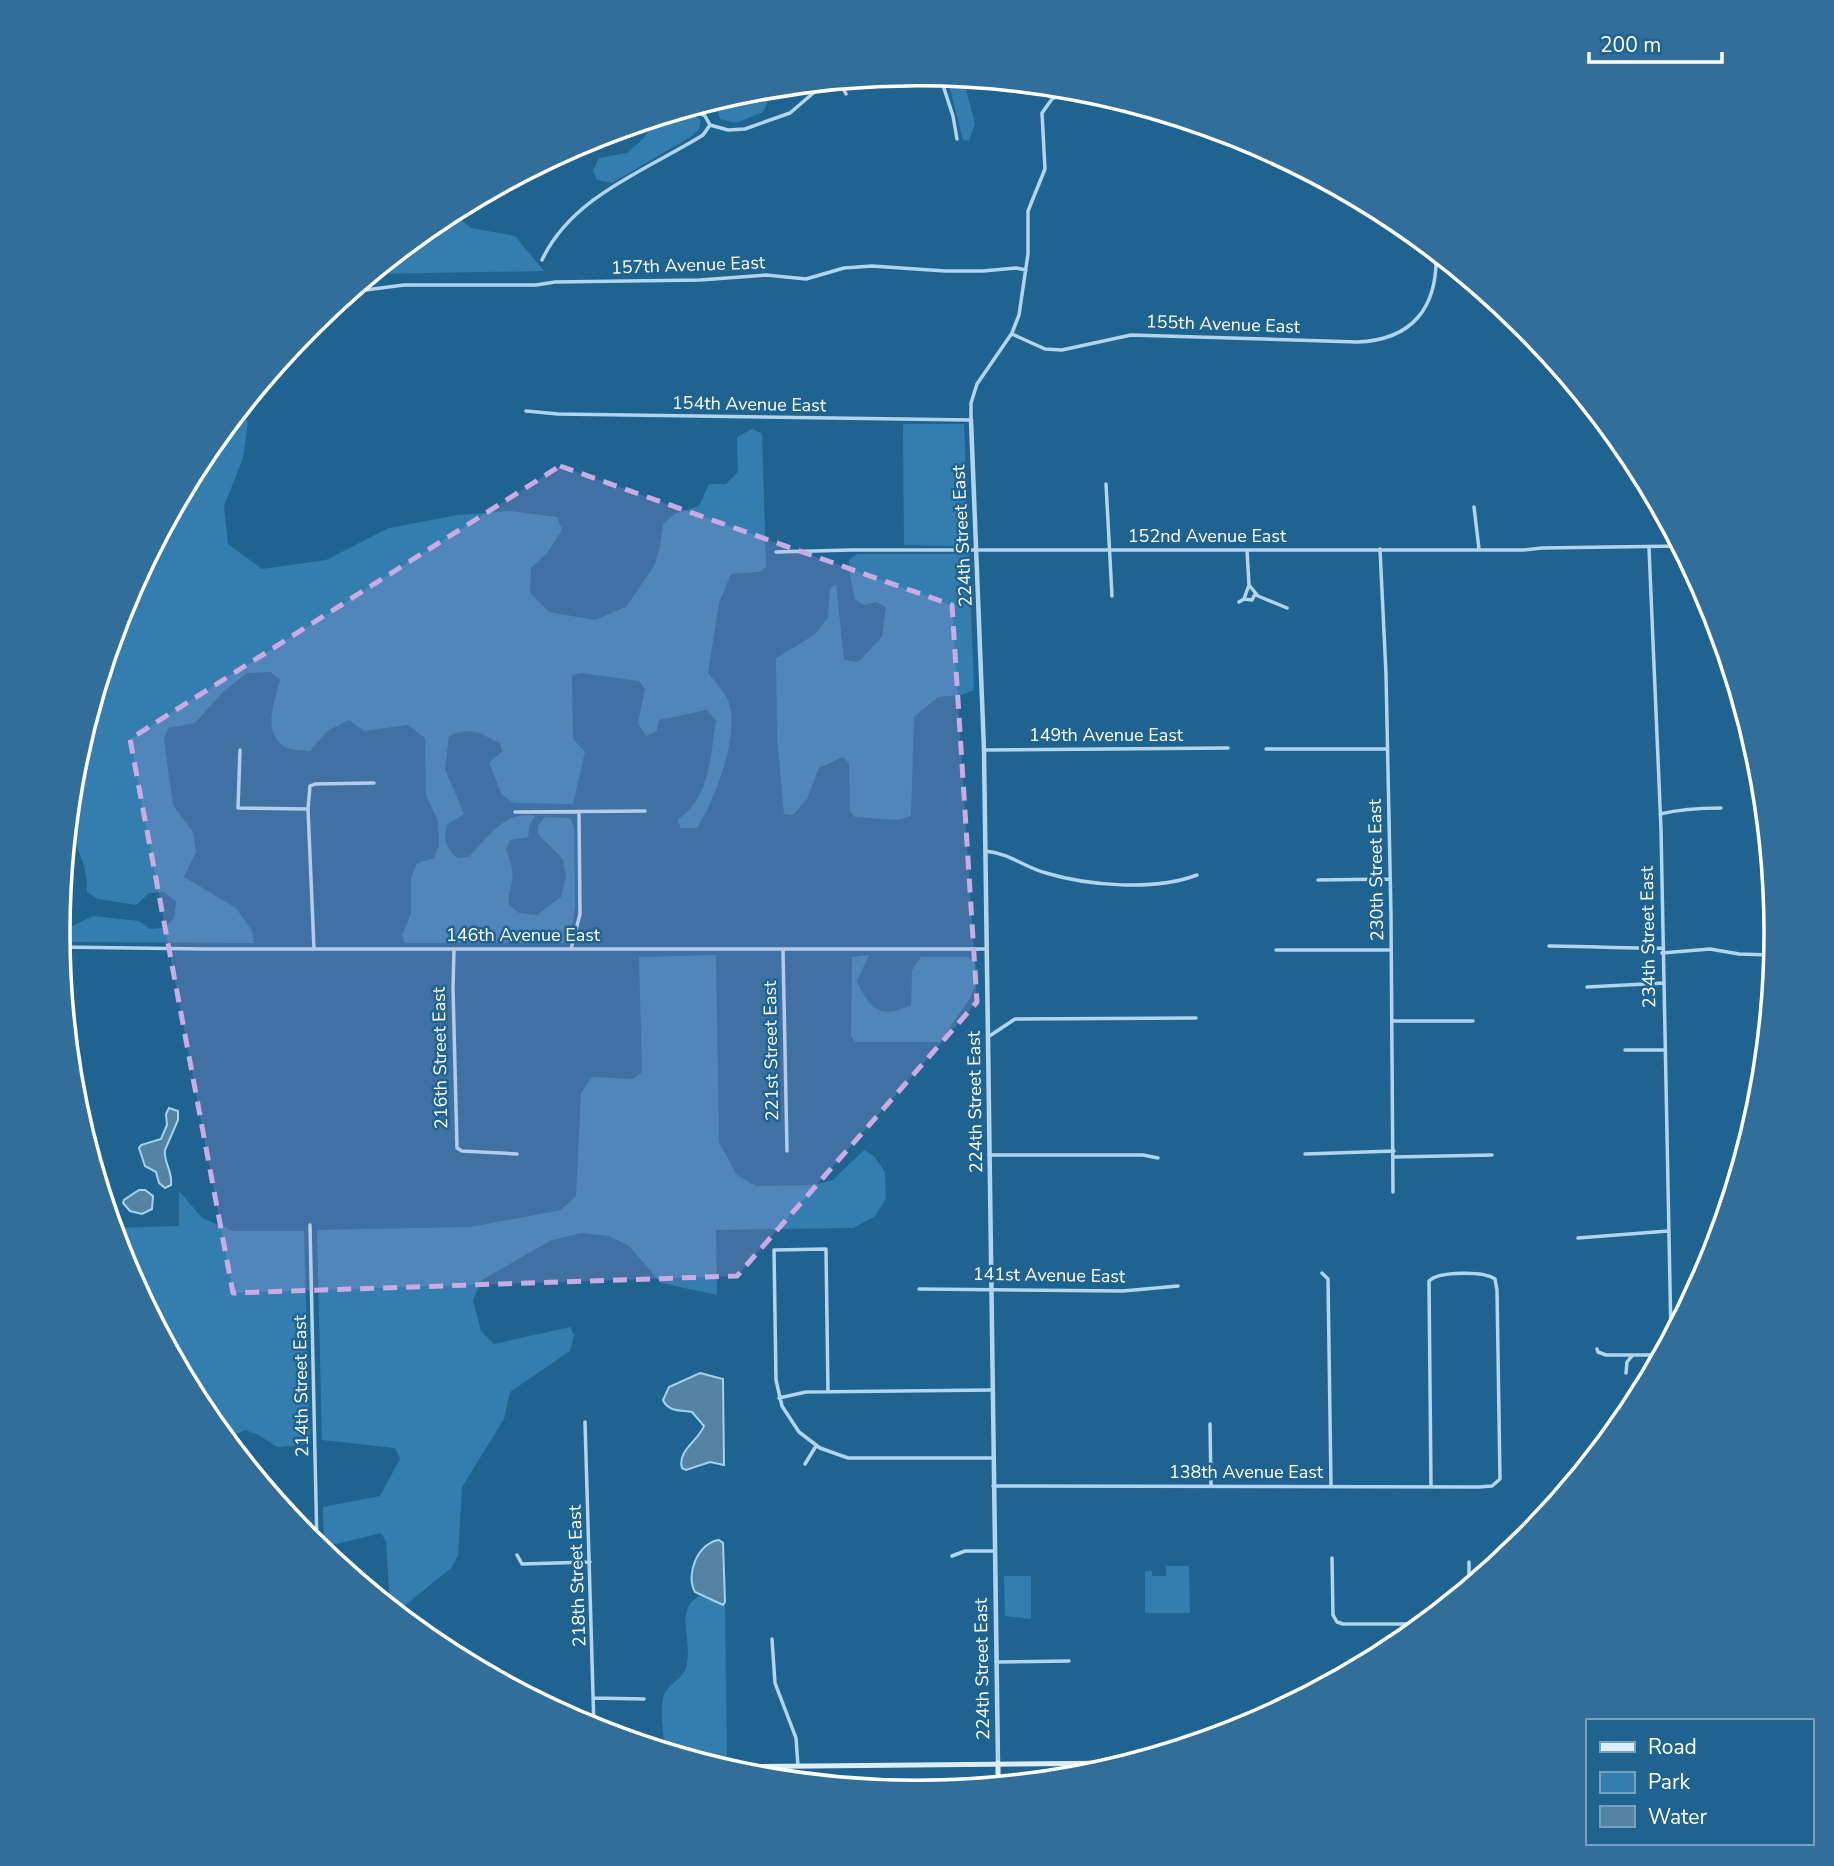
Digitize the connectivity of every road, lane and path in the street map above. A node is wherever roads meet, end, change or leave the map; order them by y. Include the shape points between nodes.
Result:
1 (943, 87) edge
2 (843, 90) edge
3 (814, 92) edge
4 (846, 94) dead end
5 (1055, 98) edge
6 (702, 114) edge
7 (710, 125) junction
8 (957, 139) dead end
9 (542, 260) dead end
10 (1436, 263) edge
11 (1026, 270) junction
12 (366, 290) edge
13 (1012, 333) junction
14 (526, 411) dead end
15 (971, 420) junction
16 (1106, 484) dead end
17 (1474, 508) dead end
18 (1671, 546) edge
19 (1649, 547) junction
20 (1380, 549) junction
21 (1479, 549) junction
22 (976, 550) junction
23 (1109, 550) junction
24 (1247, 550) junction
25 (776, 552) dead end
26 (1249, 586) junction
27 (1255, 594) junction
28 (1112, 596) dead end
29 (1244, 598) junction
30 (1239, 601) dead end
31 (1287, 608) dead end
32 (1228, 748) dead end
33 (1266, 749) dead end
34 (1388, 749) junction
35 (240, 750) dead end
36 (984, 750) junction
37 (374, 783) dead end
38 (1720, 808) dead end
39 (308, 809) junction
40 (645, 811) dead end
41 (515, 812) dead end
42 (579, 812) junction
43 (1660, 814) junction
44 (985, 851) junction
45 (1197, 875) dead end
46 (1390, 879) junction
47 (1318, 880) dead end
48 (1549, 946) dead end
49 (71, 947) edge
50 (314, 949) junction
51 (454, 949) junction
52 (571, 949) junction
53 (986, 949) junction
54 (783, 950) junction
55 (1276, 950) dead end
56 (1391, 950) junction
57 (1662, 951) junction
58 (1763, 955) edge
59 (1664, 982) junction
60 (1587, 987) dead end
61 (1196, 1018) dead end
62 (1392, 1021) junction
63 (1473, 1021) dead end
64 (988, 1037) junction
65 (1625, 1050) dead end
66 (1664, 1050) junction
67 (787, 1151) dead end
68 (1394, 1151) junction
69 (517, 1154) dead end
70 (1305, 1154) dead end
71 (989, 1155) junction
72 (1492, 1155) dead end
73 (1394, 1157) junction
74 (1158, 1158) dead end
75 (1394, 1192) dead end
76 (310, 1225) dead end
77 (1668, 1231) junction
78 (1578, 1238) dead end
79 (1322, 1273) dead end
80 (1178, 1286) dead end
81 (991, 1288) junction
82 (919, 1289) dead end
83 (1671, 1320) edge
84 (1597, 1349) dead end
85 (1652, 1355) edge
86 (1632, 1356) junction
87 (1626, 1373) dead end
88 (992, 1390) junction
89 (828, 1392) junction
90 (779, 1398) junction
91 (585, 1422) dead end
92 (1210, 1424) dead end
93 (816, 1446) junction
94 (993, 1458) junction
95 (805, 1464) dead end
96 (993, 1486) junction
97 (1211, 1486) junction
98 (1331, 1486) junction
99 (1432, 1486) junction
100 (317, 1531) edge
101 (994, 1551) junction
102 (517, 1555) dead end
103 (951, 1556) dead end
104 (1332, 1558) dead end
105 (590, 1562) junction
106 (1469, 1562) dead end
107 (1469, 1575) edge
108 (1406, 1624) edge
109 (772, 1639) dead end
110 (1069, 1661) dead end
111 (996, 1662) junction
112 (594, 1698) junction
113 (644, 1699) dead end
114 (594, 1716) edge
115 (998, 1763) junction
116 (1086, 1763) edge
117 (766, 1766) edge
118 (798, 1766) junction
119 (998, 1776) edge

1 - 8 street
2 - 4 street
3 - 7 street via 790,113 745,129
5 - 11 street via 1042,113 1045,169 1028,211
6 - 7 street
7 - 9 street via 703,135 575,215
10 - 13 street, 155th Avenue East via 1435,284 1426,307 1407,328 1374,342 1131,335 1062,350 1045,349
11 - 12 street, 157th Avenue East via 872,266 806,279 766,275
11 - 13 street
13 - 15 street via 977,384
14 - 15 street, 154th Avenue East
15 - 22 street, 224th Street East
16 - 23 street
17 - 21 street
18 - 19 street
19 - 21 street, 152nd Avenue East
19 - 43 street, 234th Street East
20 - 21 street, 152nd Avenue East
20 - 24 street, 152nd Avenue East
20 - 34 street, 230th Street East
22 - 23 street, 152nd Avenue East
22 - 25 street, 152nd Avenue East
22 - 36 street, 224th Street East
23 - 24 street, 152nd Avenue East
23 - 28 street
24 - 26 street
26 - 27 street
26 - 29 street
27 - 29 street via 1252,600
27 - 31 street
29 - 30 street
32 - 36 street, 149th Avenue East
33 - 34 street
34 - 46 street, 230th Street East
35 - 39 street via 238,808
36 - 44 street, 224th Street East
37 - 39 street via 312,784
38 - 43 street
39 - 50 street
40 - 42 street
41 - 42 street
42 - 52 street via 580,914
43 - 57 street, 234th Street East
44 - 45 street via 1079,883 1170,883
44 - 53 street, 224th Street East
46 - 47 street
46 - 56 street, 230th Street East
48 - 57 street
49 - 50 street, 146th Avenue East
50 - 51 street, 146th Avenue East
51 - 52 street, 146th Avenue East
51 - 69 street, 216th Street East via 457,1148
52 - 54 street, 146th Avenue East
53 - 54 street, 146th Avenue East
53 - 64 street, 224th Street East
54 - 67 street, 221st Street East
55 - 56 street
56 - 62 street, 230th Street East
57 - 58 street via 1710,949
57 - 59 street, 234th Street East
59 - 60 street
59 - 66 street, 234th Street East
61 - 64 street via 1015,1019
62 - 63 street
62 - 68 street, 230th Street East
64 - 71 street, 224th Street East
65 - 66 street
66 - 77 street, 234th Street East
68 - 70 street
68 - 73 street, 230th Street East
71 - 74 street
71 - 81 street, 224th Street East
72 - 73 street
73 - 75 street, 230th Street East
76 - 100 street, 214th Street East
77 - 78 street
77 - 83 street, 234th Street East
79 - 98 street via 1328,1279
80 - 81 street, 141st Avenue East via 1124,1291
81 - 82 street, 141st Avenue East
81 - 88 street, 224th Street East
84 - 86 street
85 - 86 street
86 - 87 street
88 - 89 street
88 - 94 street, 224th Street East
89 - 90 street
89 - 90 street via 826,1250 774,1250
90 - 93 street via 792,1424
91 - 105 street, 218th Street East
92 - 97 street
93 - 94 street via 857,1458
93 - 95 street
94 - 96 street, 224th Street East
96 - 97 street, 138th Avenue East
96 - 101 street, 224th Street East
97 - 98 street, 138th Avenue East
98 - 99 street, 138th Avenue East
99 - 99 street, 138th Avenue East via 1431,1279 1485,1273 1495,1279 1497,1290 1498,1482 1488,1487
101 - 103 street
101 - 111 street, 224th Street East
102 - 105 street via 522,1564
104 - 108 street via 1337,1622
105 - 112 street, 218th Street East
106 - 107 street
109 - 118 street via 775,1684 796,1738
110 - 111 street
111 - 115 street, 224th Street East
112 - 113 street
112 - 114 street, 218th Street East
115 - 116 main road
115 - 118 main road
115 - 119 main road, 224th Street East
117 - 118 main road

